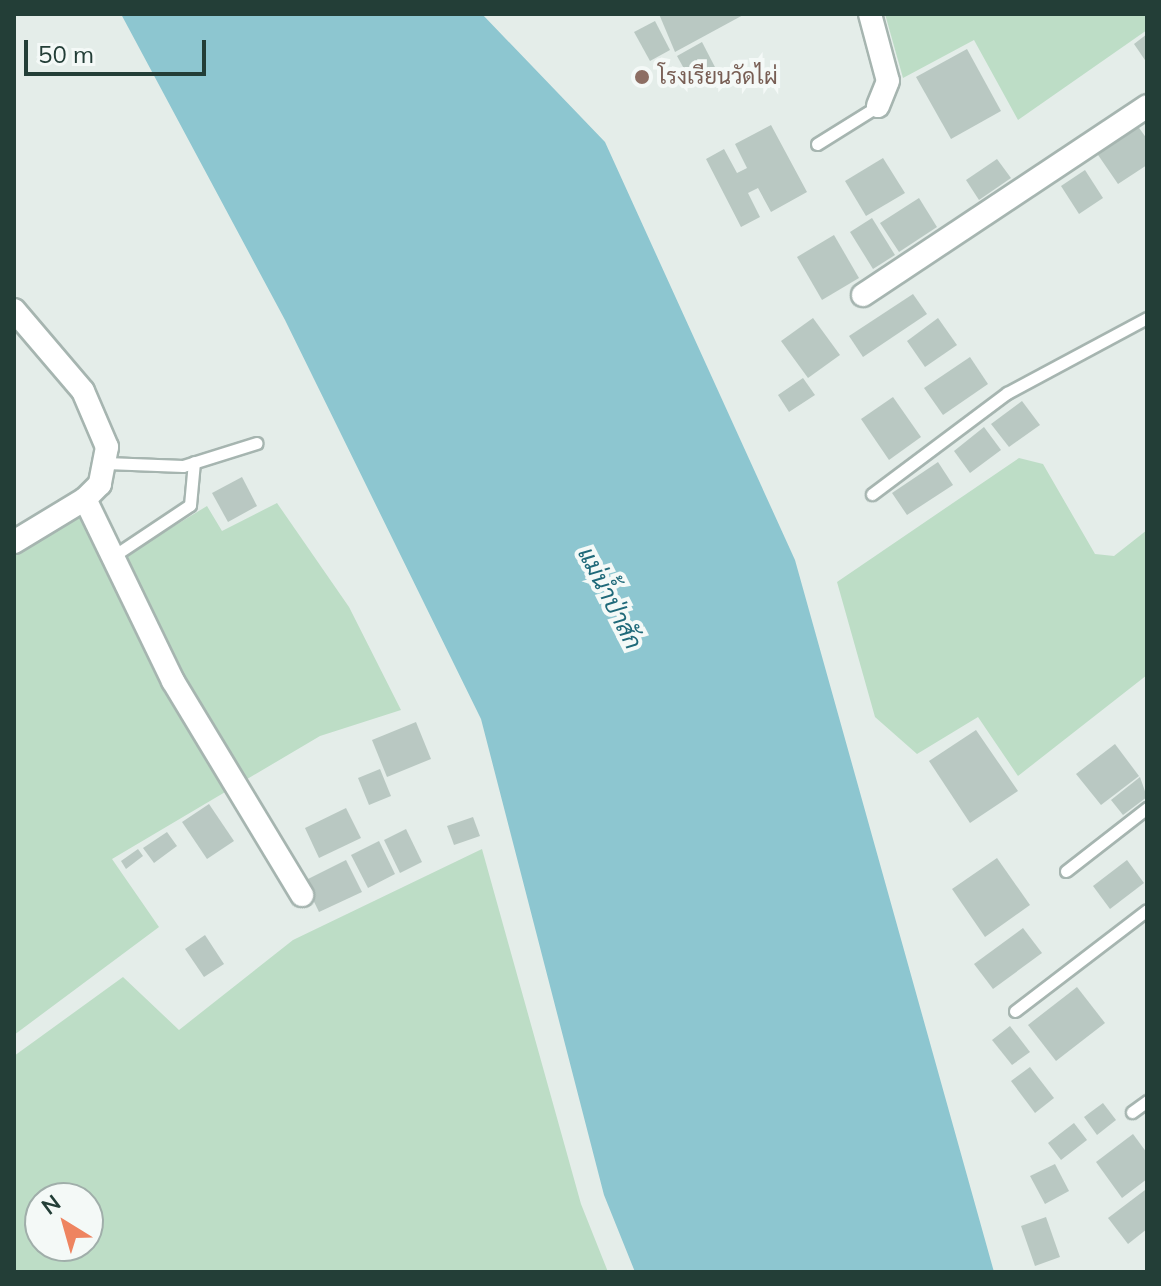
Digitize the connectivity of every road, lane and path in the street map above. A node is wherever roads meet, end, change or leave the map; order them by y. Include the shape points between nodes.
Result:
1 (870, 14) edge
2 (878, 106) joint
3 (1147, 106) edge
4 (817, 144) dead end
5 (863, 295) dead end
6 (14, 310) edge
7 (1147, 318) edge
8 (257, 443) dead end
9 (194, 462) junction
10 (106, 463) junction
11 (872, 494) dead end
12 (85, 499) junction
13 (14, 542) edge
14 (115, 555) junction
15 (1147, 808) edge
16 (1066, 871) dead end
17 (302, 895) dead end
18 (1147, 910) edge
19 (1015, 1011) dead end
20 (1147, 1101) edge
21 (1132, 1112) dead end

1 - 2 street via 888,81
2 - 4 lane
3 - 5 street
6 - 10 street via 83,391 103,426
7 - 11 lane via 1007,393
8 - 9 lane
9 - 10 lane
9 - 14 lane via 190,505
10 - 12 street
12 - 13 street
12 - 14 street
14 - 17 street via 173,681
15 - 16 lane
18 - 19 lane
20 - 21 lane

